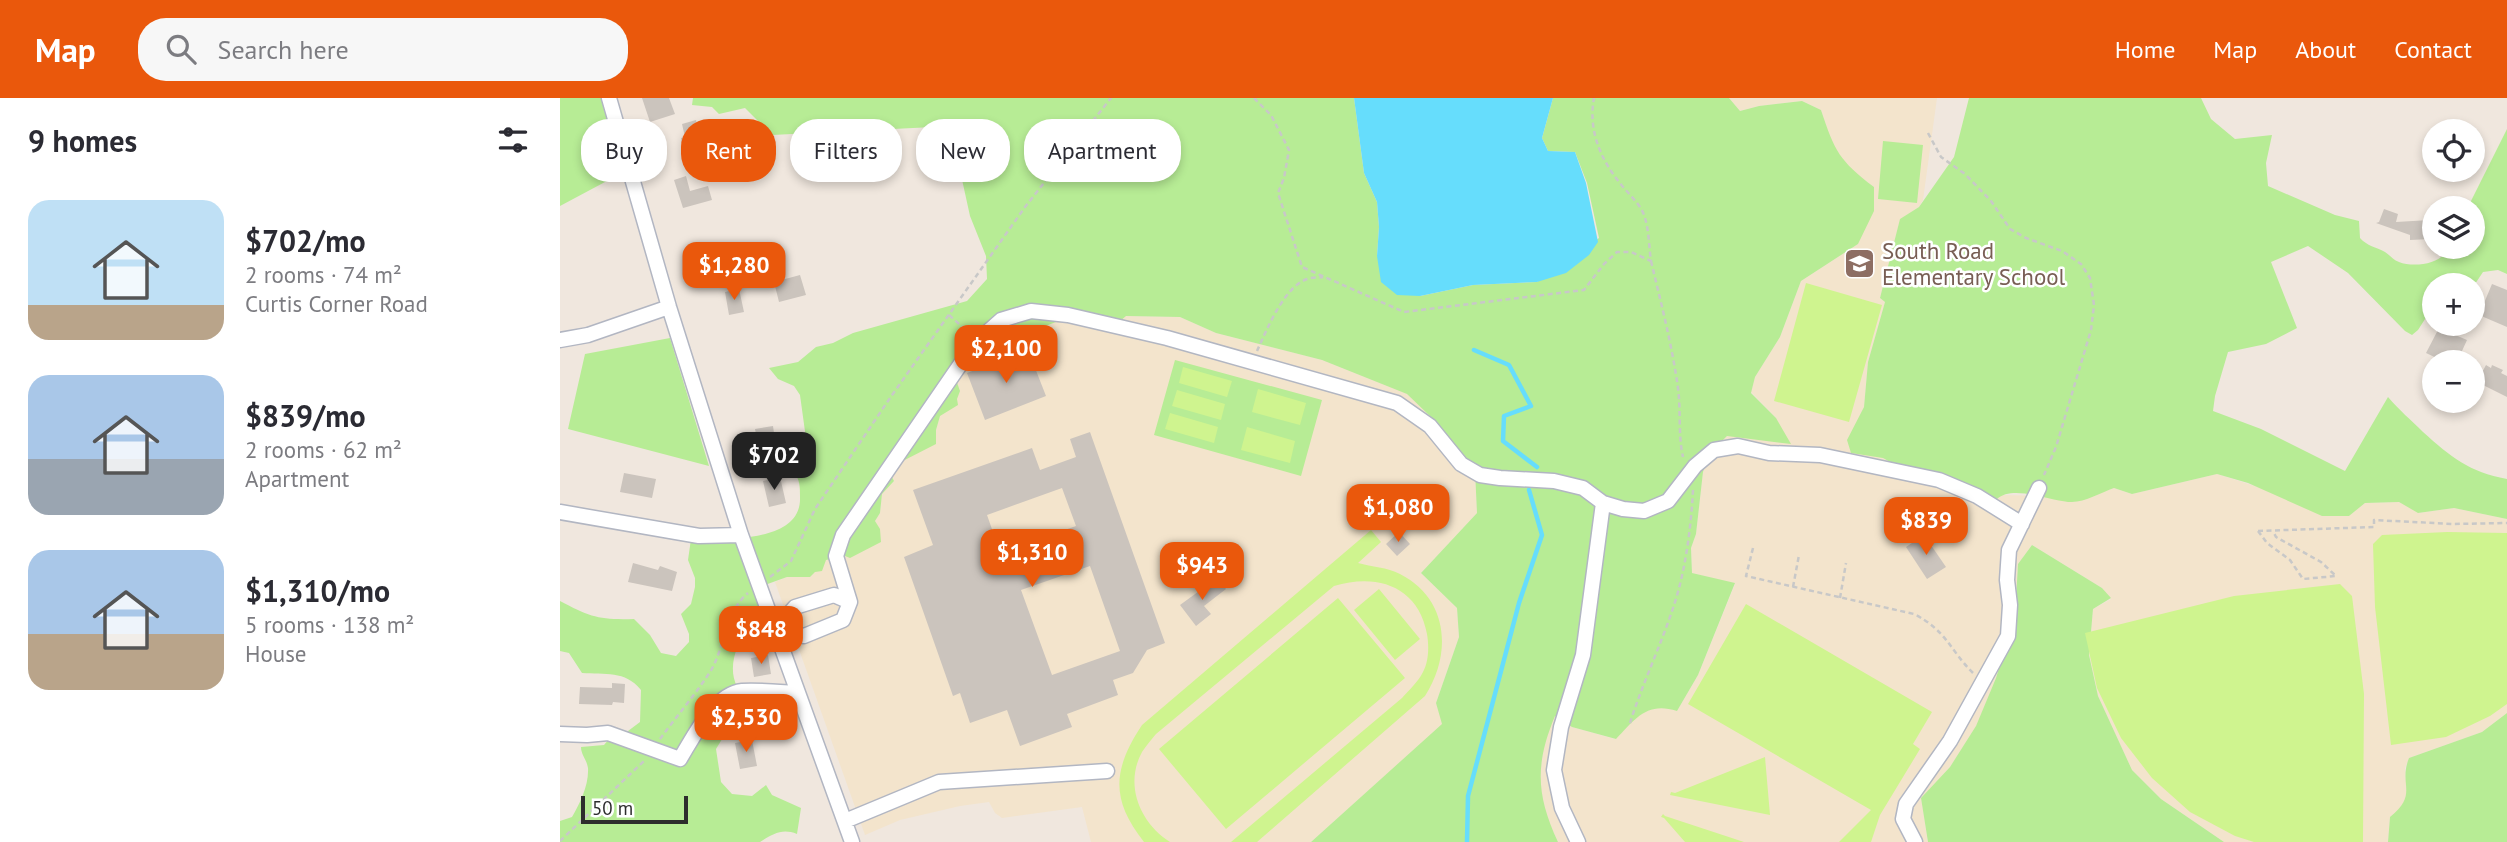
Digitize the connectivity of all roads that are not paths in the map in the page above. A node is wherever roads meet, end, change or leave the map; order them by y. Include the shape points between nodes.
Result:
1 (609, 98) edge
2 (669, 307) junction
3 (560, 340) edge
4 (2039, 488) road end
5 (1603, 503) junction
6 (560, 512) edge
7 (2022, 524) junction
8 (741, 536) junction
9 (850, 602) junction
10 (776, 629) junction
11 (797, 693) junction
12 (560, 734) edge
13 (1107, 771) dead end
14 (845, 821) junction
15 (852, 842) edge
16 (1578, 842) edge
17 (1915, 842) edge

1 - 2 street
2 - 3 street
2 - 8 street
4 - 7 street
5 - 7 street via 1644,511 1668,501 1714,450 1738,446 1769,453 1820,455 1939,480 1977,496
5 - 9 street via 1583,488 1554,481 1480,475 1461,464 1430,426 1397,403 1167,338 1031,311 1001,320 978,340 843,535 836,556
5 - 16 street via 1583,654 1561,727 1554,770 1562,808
6 - 8 street via 699,536
7 - 17 street via 2009,550 2008,636 1950,741 1906,804 1903,819
8 - 10 street
9 - 10 street via 834,595 795,607
9 - 10 street via 844,620 804,636
10 - 11 street
11 - 12 street via 732,694 708,715 680,759 608,733
11 - 14 street
13 - 14 street via 939,782
14 - 15 street

